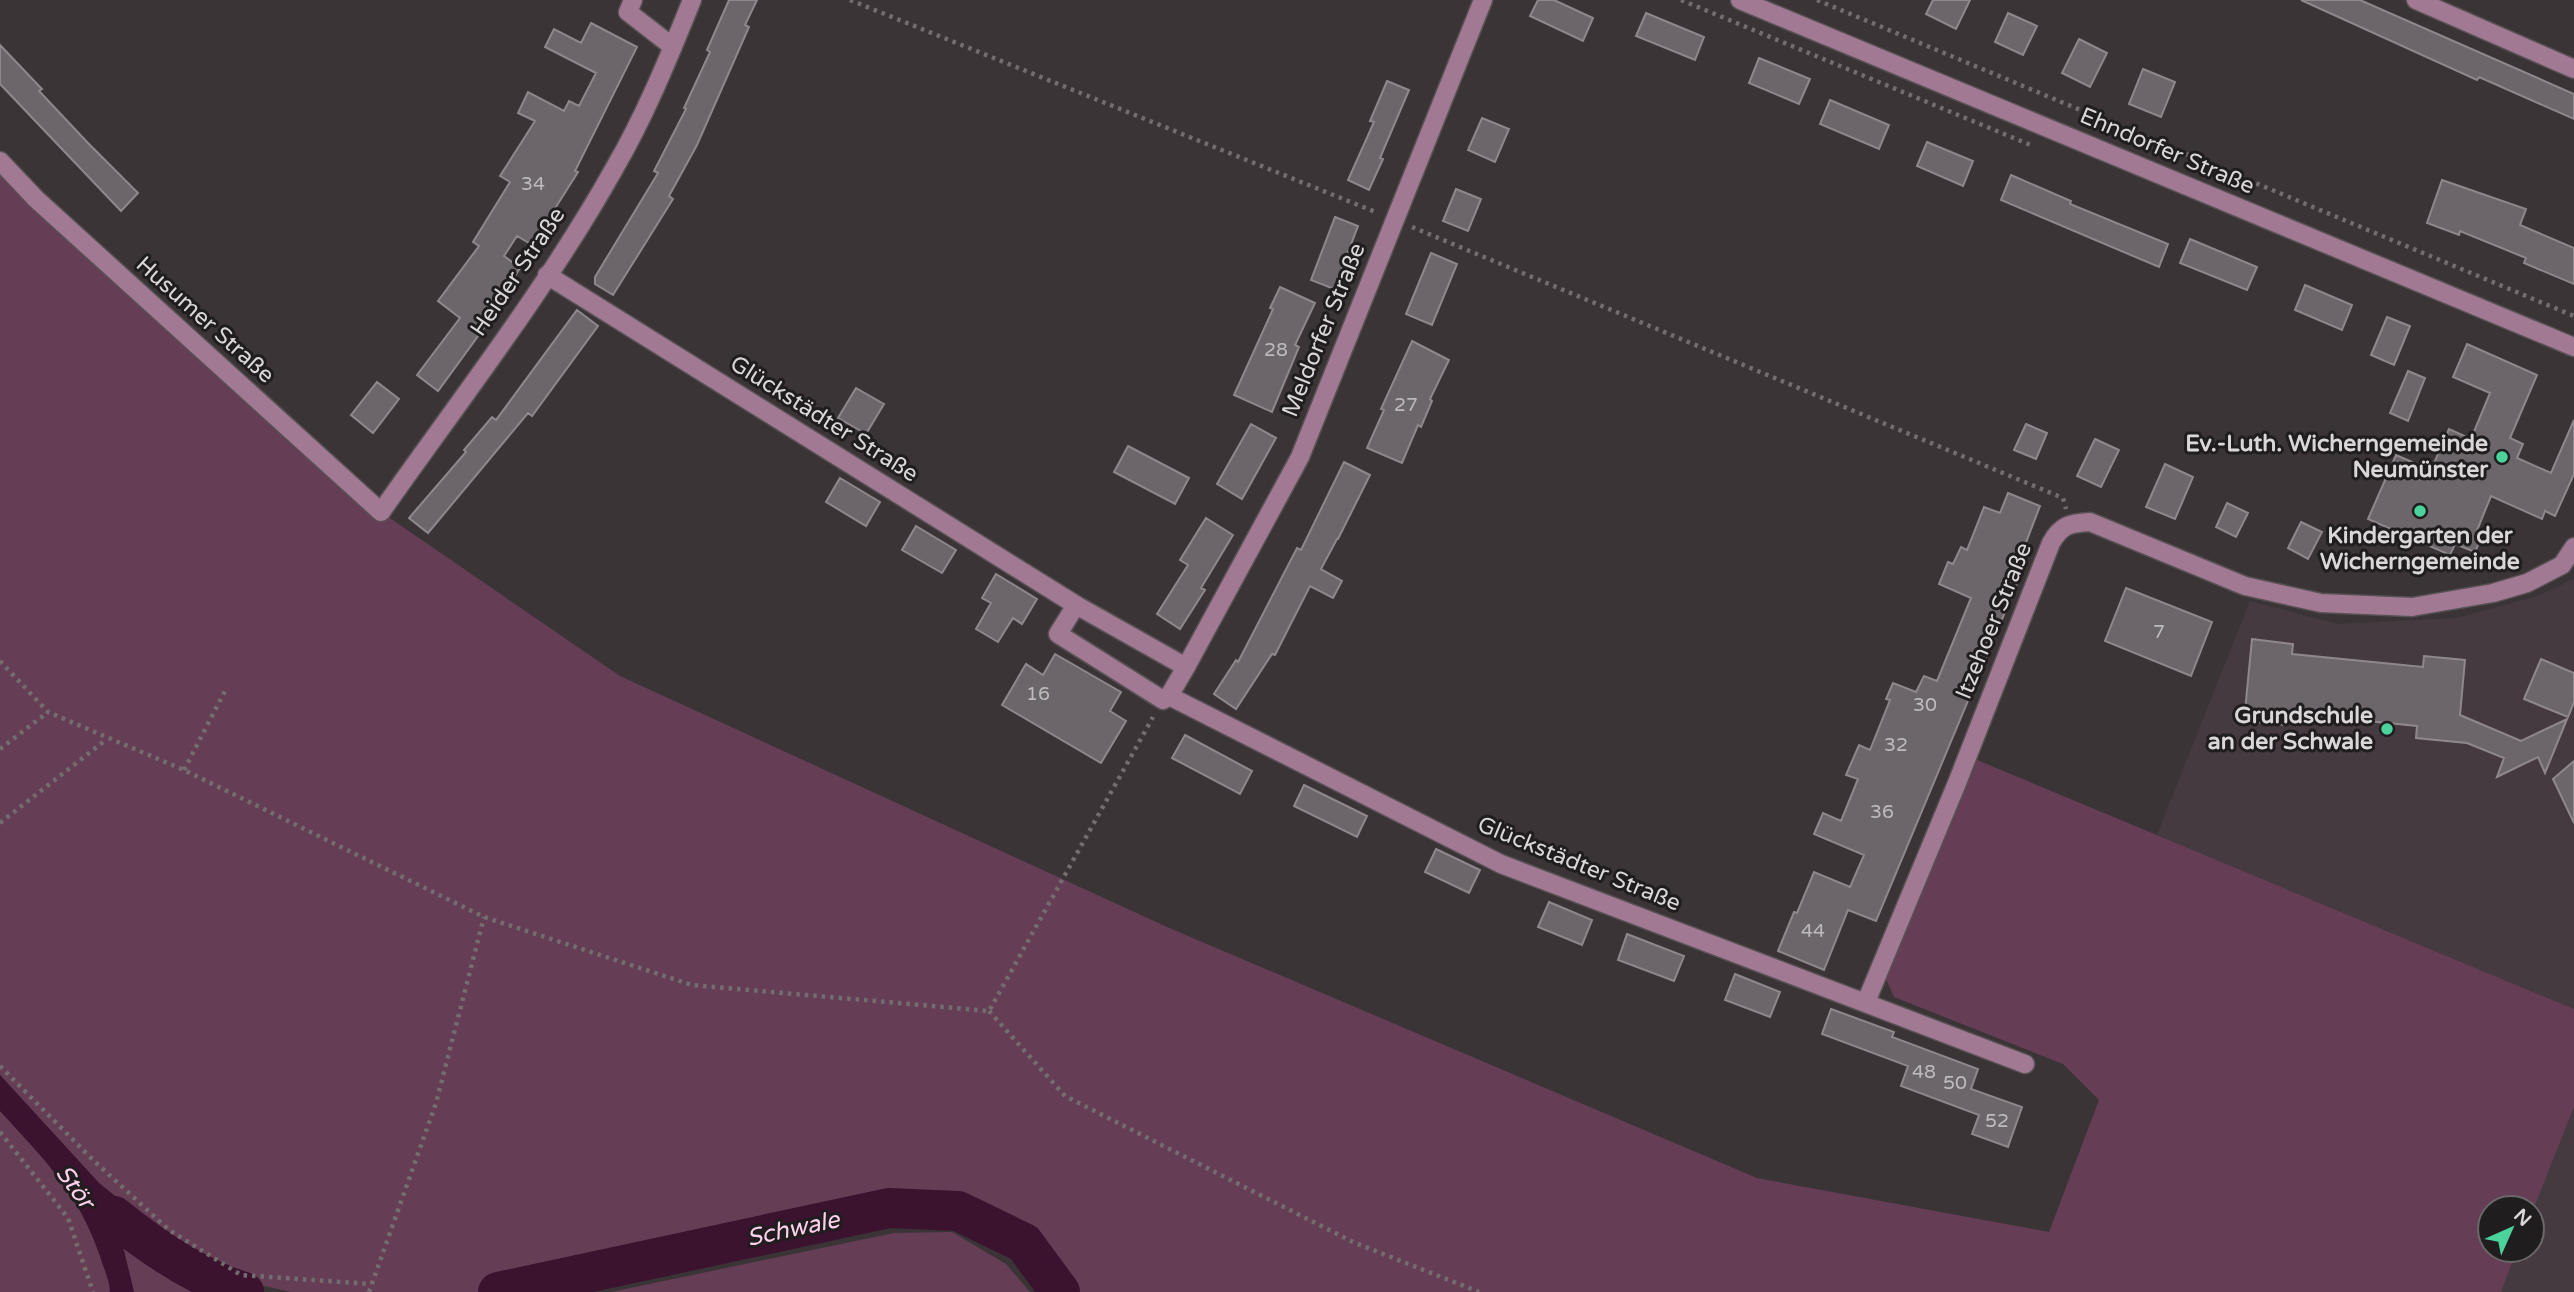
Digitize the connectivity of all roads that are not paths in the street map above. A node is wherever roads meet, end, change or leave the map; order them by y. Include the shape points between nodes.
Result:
1 (633, 0) edge
2 (692, 0) edge
3 (1483, 0) edge
4 (1740, 0) edge
5 (2416, 0) edge
6 (673, 47) junction
7 (2574, 69) edge
8 (0, 161) edge
9 (547, 275) junction
10 (2574, 348) edge
11 (381, 512) joint
12 (2574, 547) edge
13 (1076, 605) junction
14 (1186, 667) junction
15 (1166, 698) junction
16 (1866, 1002) junction
17 (2025, 1064) dead end

1 - 6 street via 628,12
2 - 6 street, Heider Straße
3 - 14 street, Meldorfer Straße via 1300,457
4 - 10 street, Ehndorfer Straße
5 - 7 street
6 - 9 street, Heider Straße via 615,168
8 - 11 street, Husumer Straße via 36,199
9 - 11 street, Heider Straße
9 - 13 street, Glückstädter Straße
12 - 16 street, Itzehoer Straße via 2562,565 2527,583 2493,593 2412,607 2321,603 2245,586 2090,522 2069,523 2051,543
13 - 14 street, Glückstädter Straße
13 - 15 street, Glückstädter Straße via 1058,634
14 - 15 street
15 - 16 street, Glückstädter Straße via 1501,864
16 - 17 street

